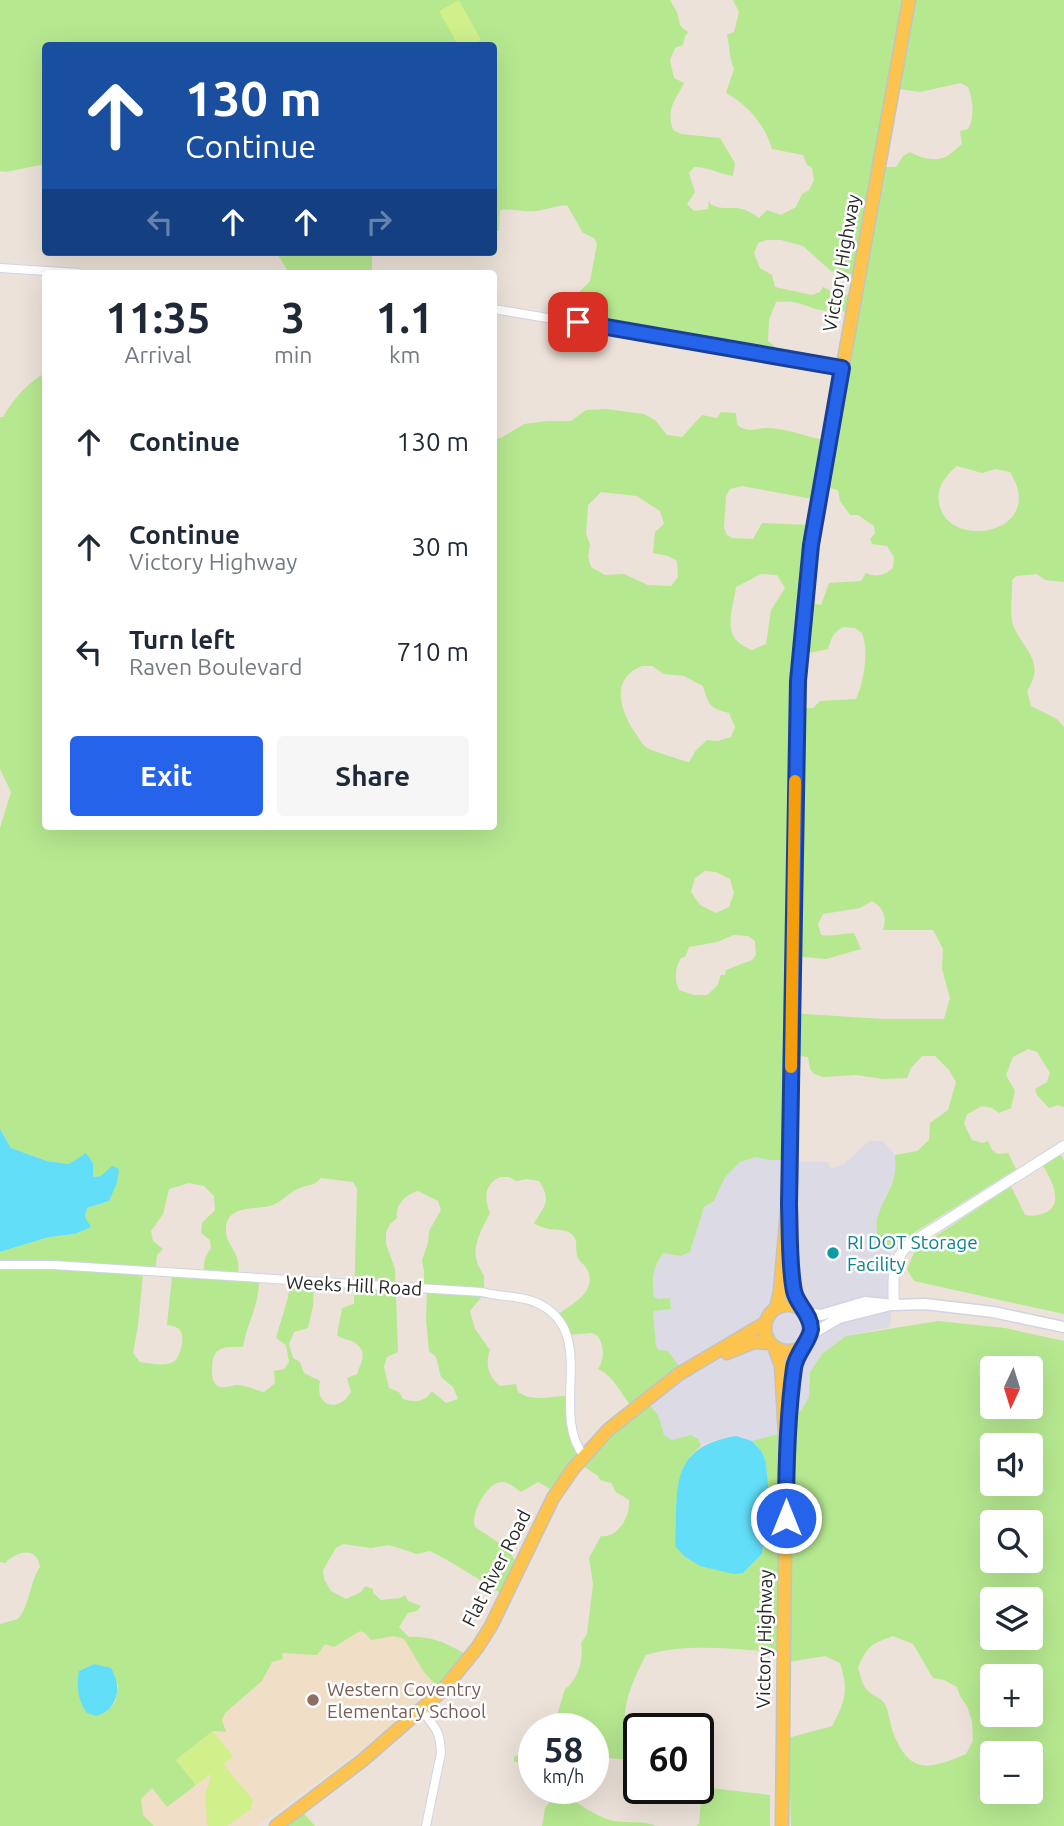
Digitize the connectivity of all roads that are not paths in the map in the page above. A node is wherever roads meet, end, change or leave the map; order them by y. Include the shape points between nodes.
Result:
1 (909, 0) edge
2 (0, 268) edge
3 (42, 271) edge
4 (497, 310) edge
5 (842, 368) junction
6 (1064, 1146) edge
7 (789, 1205) junction
8 (0, 1265) edge
9 (894, 1305) junction
10 (776, 1308) junction
11 (803, 1310) junction
12 (765, 1323) junction
13 (1064, 1327) edge
14 (810, 1335) junction
15 (772, 1345) junction
16 (801, 1347) junction
17 (679, 1374) junction
18 (786, 1453) junction
19 (584, 1456) junction
20 (422, 1710) junction
21 (276, 1826) edge
22 (425, 1826) edge
23 (782, 1826) edge

1 - 5 main road, Victory Highway
2 - 3 street
4 - 5 street
5 - 7 main road, Victory Highway via 802,620 795,738
6 - 9 street via 908,1245 895,1267
7 - 10 main road, Victory Highway
7 - 11 main road, Victory Highway via 794,1290
8 - 19 street, Weeks Hill Road via 482,1292 534,1302 553,1312 569,1341 572,1432
9 - 11 main road via 865,1302 821,1315
9 - 13 main road via 970,1308
9 - 14 main road via 839,1318
10 - 11 main road via 792,1305
10 - 12 main road
11 - 14 main road
12 - 15 main road
12 - 17 main road, Flat River Road
14 - 16 main road
15 - 16 main road via 787,1351
15 - 17 main road, Flat River Road via 754,1342
15 - 18 main road, Victory Highway via 781,1366
16 - 18 main road, Victory Highway via 794,1364
17 - 19 main road, Flat River Road via 618,1420
18 - 23 main road, Victory Highway
19 - 20 main road, Flat River Road via 548,1508 477,1648
20 - 21 main road, Flat River Road
20 - 22 street via 435,1724 441,1753

